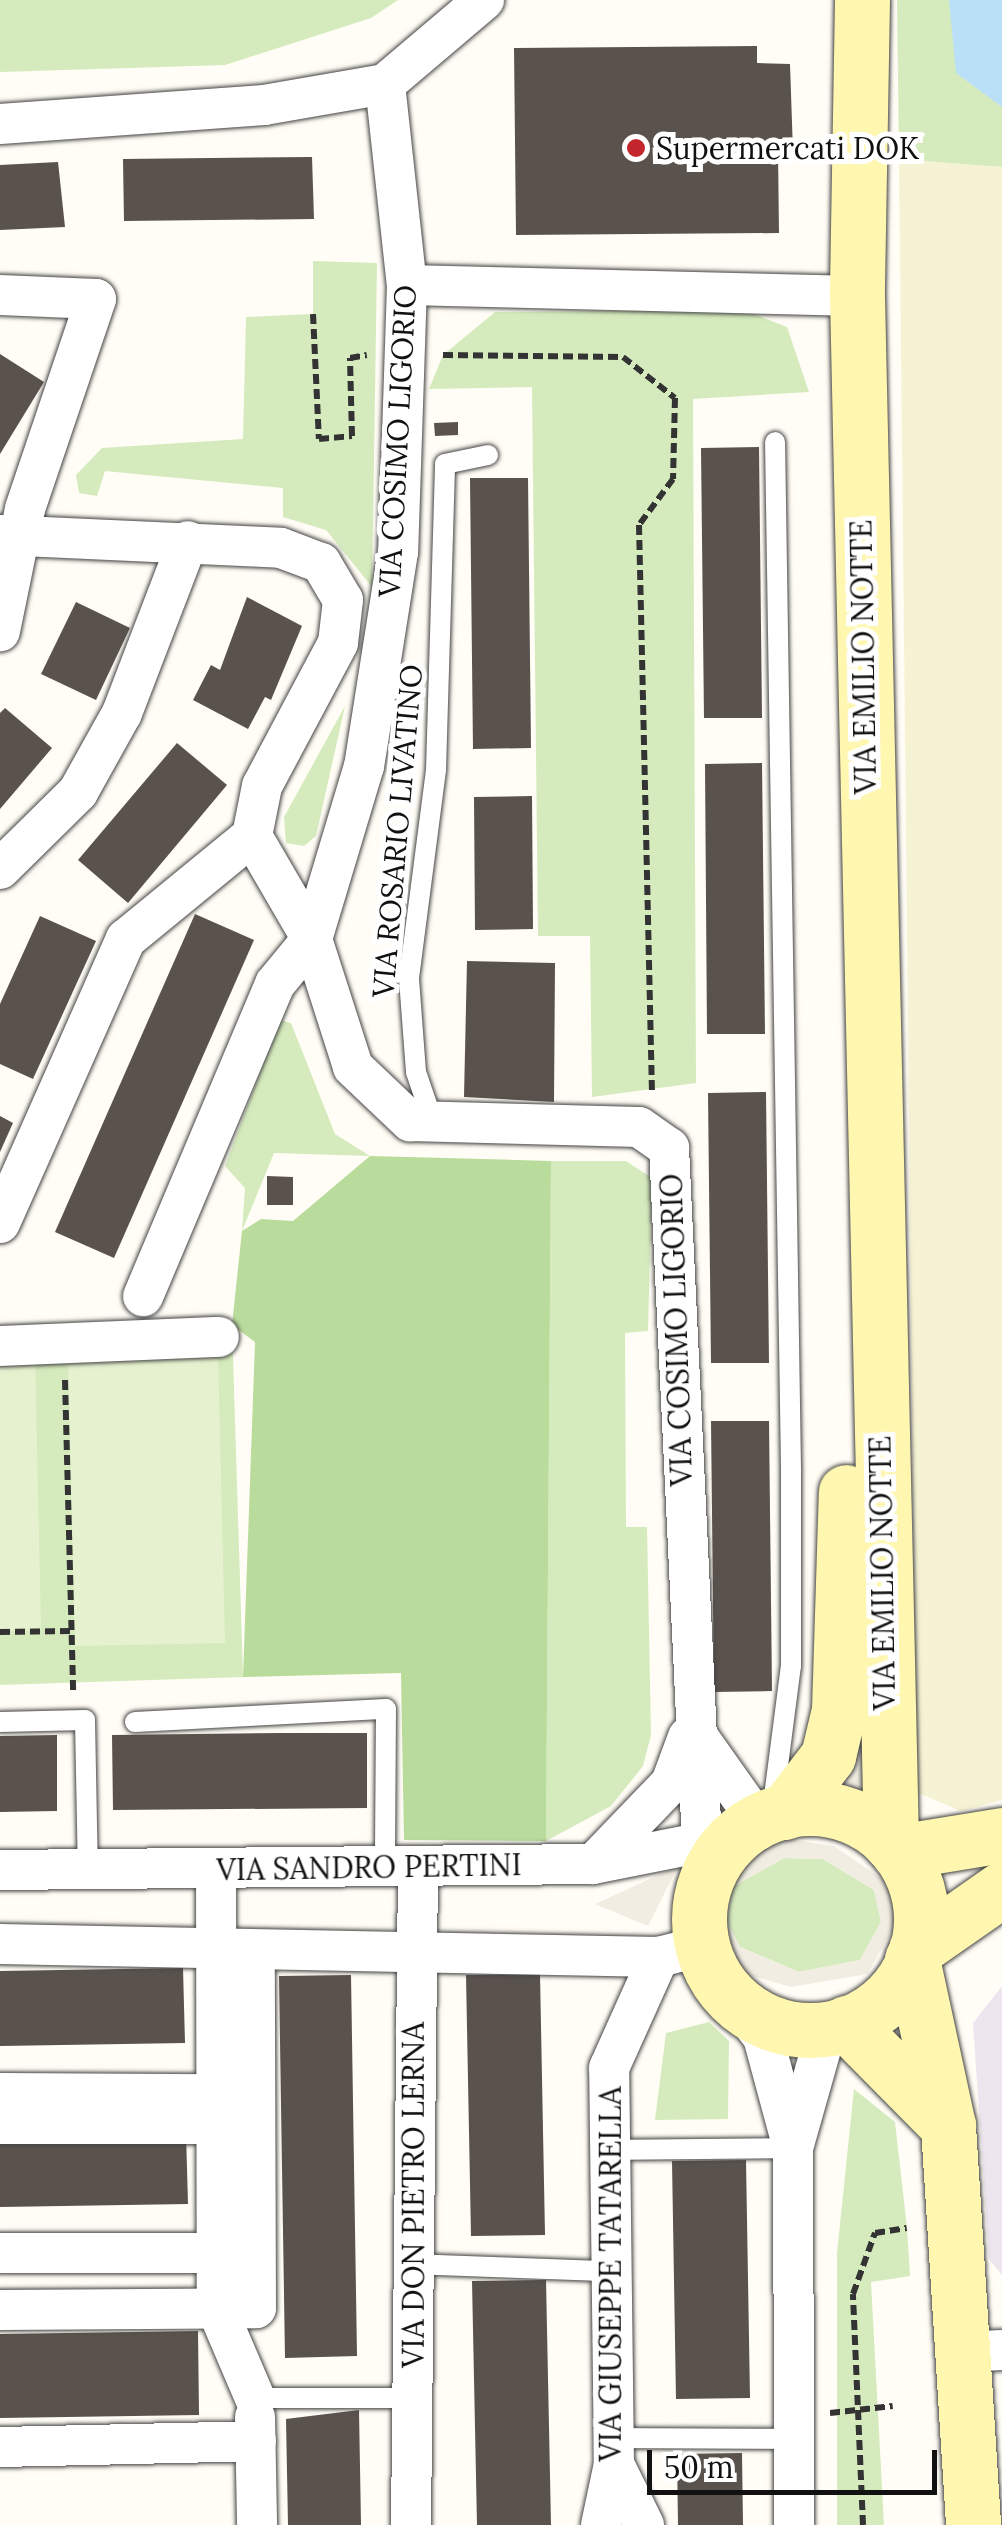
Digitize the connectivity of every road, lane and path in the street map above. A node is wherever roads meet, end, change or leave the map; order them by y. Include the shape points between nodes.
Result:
1 (484, 0) edge
2 (860, 4) edge
3 (385, 84) junction
4 (0, 124) edge
5 (407, 286) junction
6 (0, 295) edge
7 (857, 296) junction
8 (313, 314) dead end
9 (374, 354) dead end
10 (443, 355) dead end
11 (774, 442) dead end
12 (488, 455) dead end
13 (10, 535) edge
14 (188, 541) junction
15 (0, 631) edge
16 (252, 836) junction
17 (0, 869) edge
18 (312, 939) junction
19 (434, 1125) junction
20 (651, 1136) junction
21 (0, 1223) edge
22 (143, 1296) dead end
23 (876, 1301) junction
24 (219, 1337) dead end
25 (64, 1344) junction
26 (0, 1346) edge
27 (71, 1631) junction
28 (0, 1632) edge
29 (75, 1707) dead end
30 (0, 1722) edge
31 (135, 1722) dead end
32 (691, 1728) junction
33 (756, 1816) junction
34 (1002, 1835) edge
35 (895, 1848) junction
36 (592, 1864) junction
37 (401, 1866) junction
38 (216, 1868) junction
39 (0, 1870) edge
40 (88, 1870) junction
41 (1002, 1888) edge
42 (0, 1944) edge
43 (236, 1950) junction
44 (414, 1952) junction
45 (680, 1952) junction
46 (914, 1954) junction
47 (736, 2002) junction
48 (836, 2026) junction
49 (890, 2066) junction
50 (813, 2085) junction
51 (0, 2093) edge
52 (215, 2109) junction
53 (256, 2109) junction
54 (0, 2124) edge
55 (948, 2126) junction
56 (794, 2148) junction
57 (610, 2150) junction
58 (907, 2228) dead end
59 (0, 2254) edge
60 (215, 2254) junction
61 (413, 2264) junction
62 (606, 2271) junction
63 (237, 2308) junction
64 (0, 2310) edge
65 (982, 2351) edge
66 (255, 2398) junction
67 (412, 2398) junction
68 (893, 2406) dead end
69 (859, 2410) junction
70 (828, 2413) dead end
71 (795, 2438) junction
72 (256, 2441) junction
73 (0, 2447) edge
74 (614, 2451) junction
75 (257, 2525) edge
76 (411, 2525) edge
77 (602, 2525) edge
78 (644, 2525) edge
79 (794, 2525) edge
80 (863, 2525) edge
81 (973, 2525) edge

1 - 3 street
2 - 7 street, VIA EMILIO NOTTE
3 - 4 street via 264,106
3 - 5 street, VIA COSIMO LIGORIO
5 - 7 street
5 - 18 street, VIA COSIMO LIGORIO via 398,552 364,766
6 - 13 street via 96,300
7 - 23 street, VIA EMILIO NOTTE
8 - 9 path via 319,439 352,436 350,358
10 - 20 path via 623,357 675,398 674,480 639,525
11 - 33 lane via 791,1666
12 - 19 lane, VIA ROSARIO LIVATINO via 445,464 436,770 409,978 416,1072
13 - 14 street
13 - 15 street
14 - 16 street via 302,552 321,563 343,600 338,643 262,786
14 - 17 street via 122,713 78,792
16 - 18 street
16 - 21 street via 126,939
18 - 19 street, VIA COSIMO LIGORIO via 353,1066 376,1098
18 - 22 street via 274,984
19 - 20 street, VIA COSIMO LIGORIO via 639,1127
20 - 32 street, VIA COSIMO LIGORIO via 669,1148
23 - 33 street, VIA EMILIO NOTTE via 846,1488 839,1710
23 - 35 street, VIA EMILIO NOTTE
24 - 25 street
25 - 26 street
25 - 27 path
27 - 28 path
27 - 29 path
30 - 40 lane via 85,1720
31 - 37 lane via 386,1709
32 - 33 street
32 - 33 street, VIA COSIMO LIGORIO
32 - 36 street, VIA COSIMO LIGORIO via 672,1782
33 - 35 street via 838,1810
33 - 36 street, VIA SANDRO PERTINI
33 - 45 street
34 - 35 street
35 - 46 street via 921,1912
36 - 37 street, VIA SANDRO PERTINI
37 - 38 street, VIA SANDRO PERTINI
37 - 44 street, VIA DON PIETRO LERNA
38 - 40 street, VIA SANDRO PERTINI
38 - 43 street
39 - 40 street, VIA SANDRO PERTINI
41 - 46 street via 962,1925
42 - 43 street
43 - 44 street
43 - 52 street
43 - 53 street
44 - 45 street
44 - 61 street, VIA DON PIETRO LERNA
45 - 47 street
45 - 57 street, VIA GIUSEPPE TATARELLA via 617,2037
46 - 48 street via 889,1997
46 - 55 street
47 - 48 street via 766,2021
47 - 56 street via 763,2037
48 - 49 street
48 - 50 street
49 - 50 street via 846,2061
49 - 55 street
50 - 56 street
51 - 52 street
52 - 53 lane
52 - 54 street
52 - 60 street
53 - 63 street
55 - 65 street
56 - 57 lane
56 - 71 street
57 - 62 street, VIA GIUSEPPE TATARELLA
58 - 69 path via 874,2233 853,2294
59 - 60 street
60 - 63 street
61 - 62 lane
61 - 67 street, VIA DON PIETRO LERNA
62 - 74 street, VIA GIUSEPPE TATARELLA
63 - 64 street
63 - 66 street
65 - 81 street
66 - 67 lane
66 - 72 street
67 - 76 street, VIA DON PIETRO LERNA
68 - 69 path
69 - 70 path
69 - 80 path
71 - 74 lane
71 - 79 street
72 - 73 street
72 - 75 street
74 - 77 street, VIA GIUSEPPE TATARELLA
74 - 78 street

